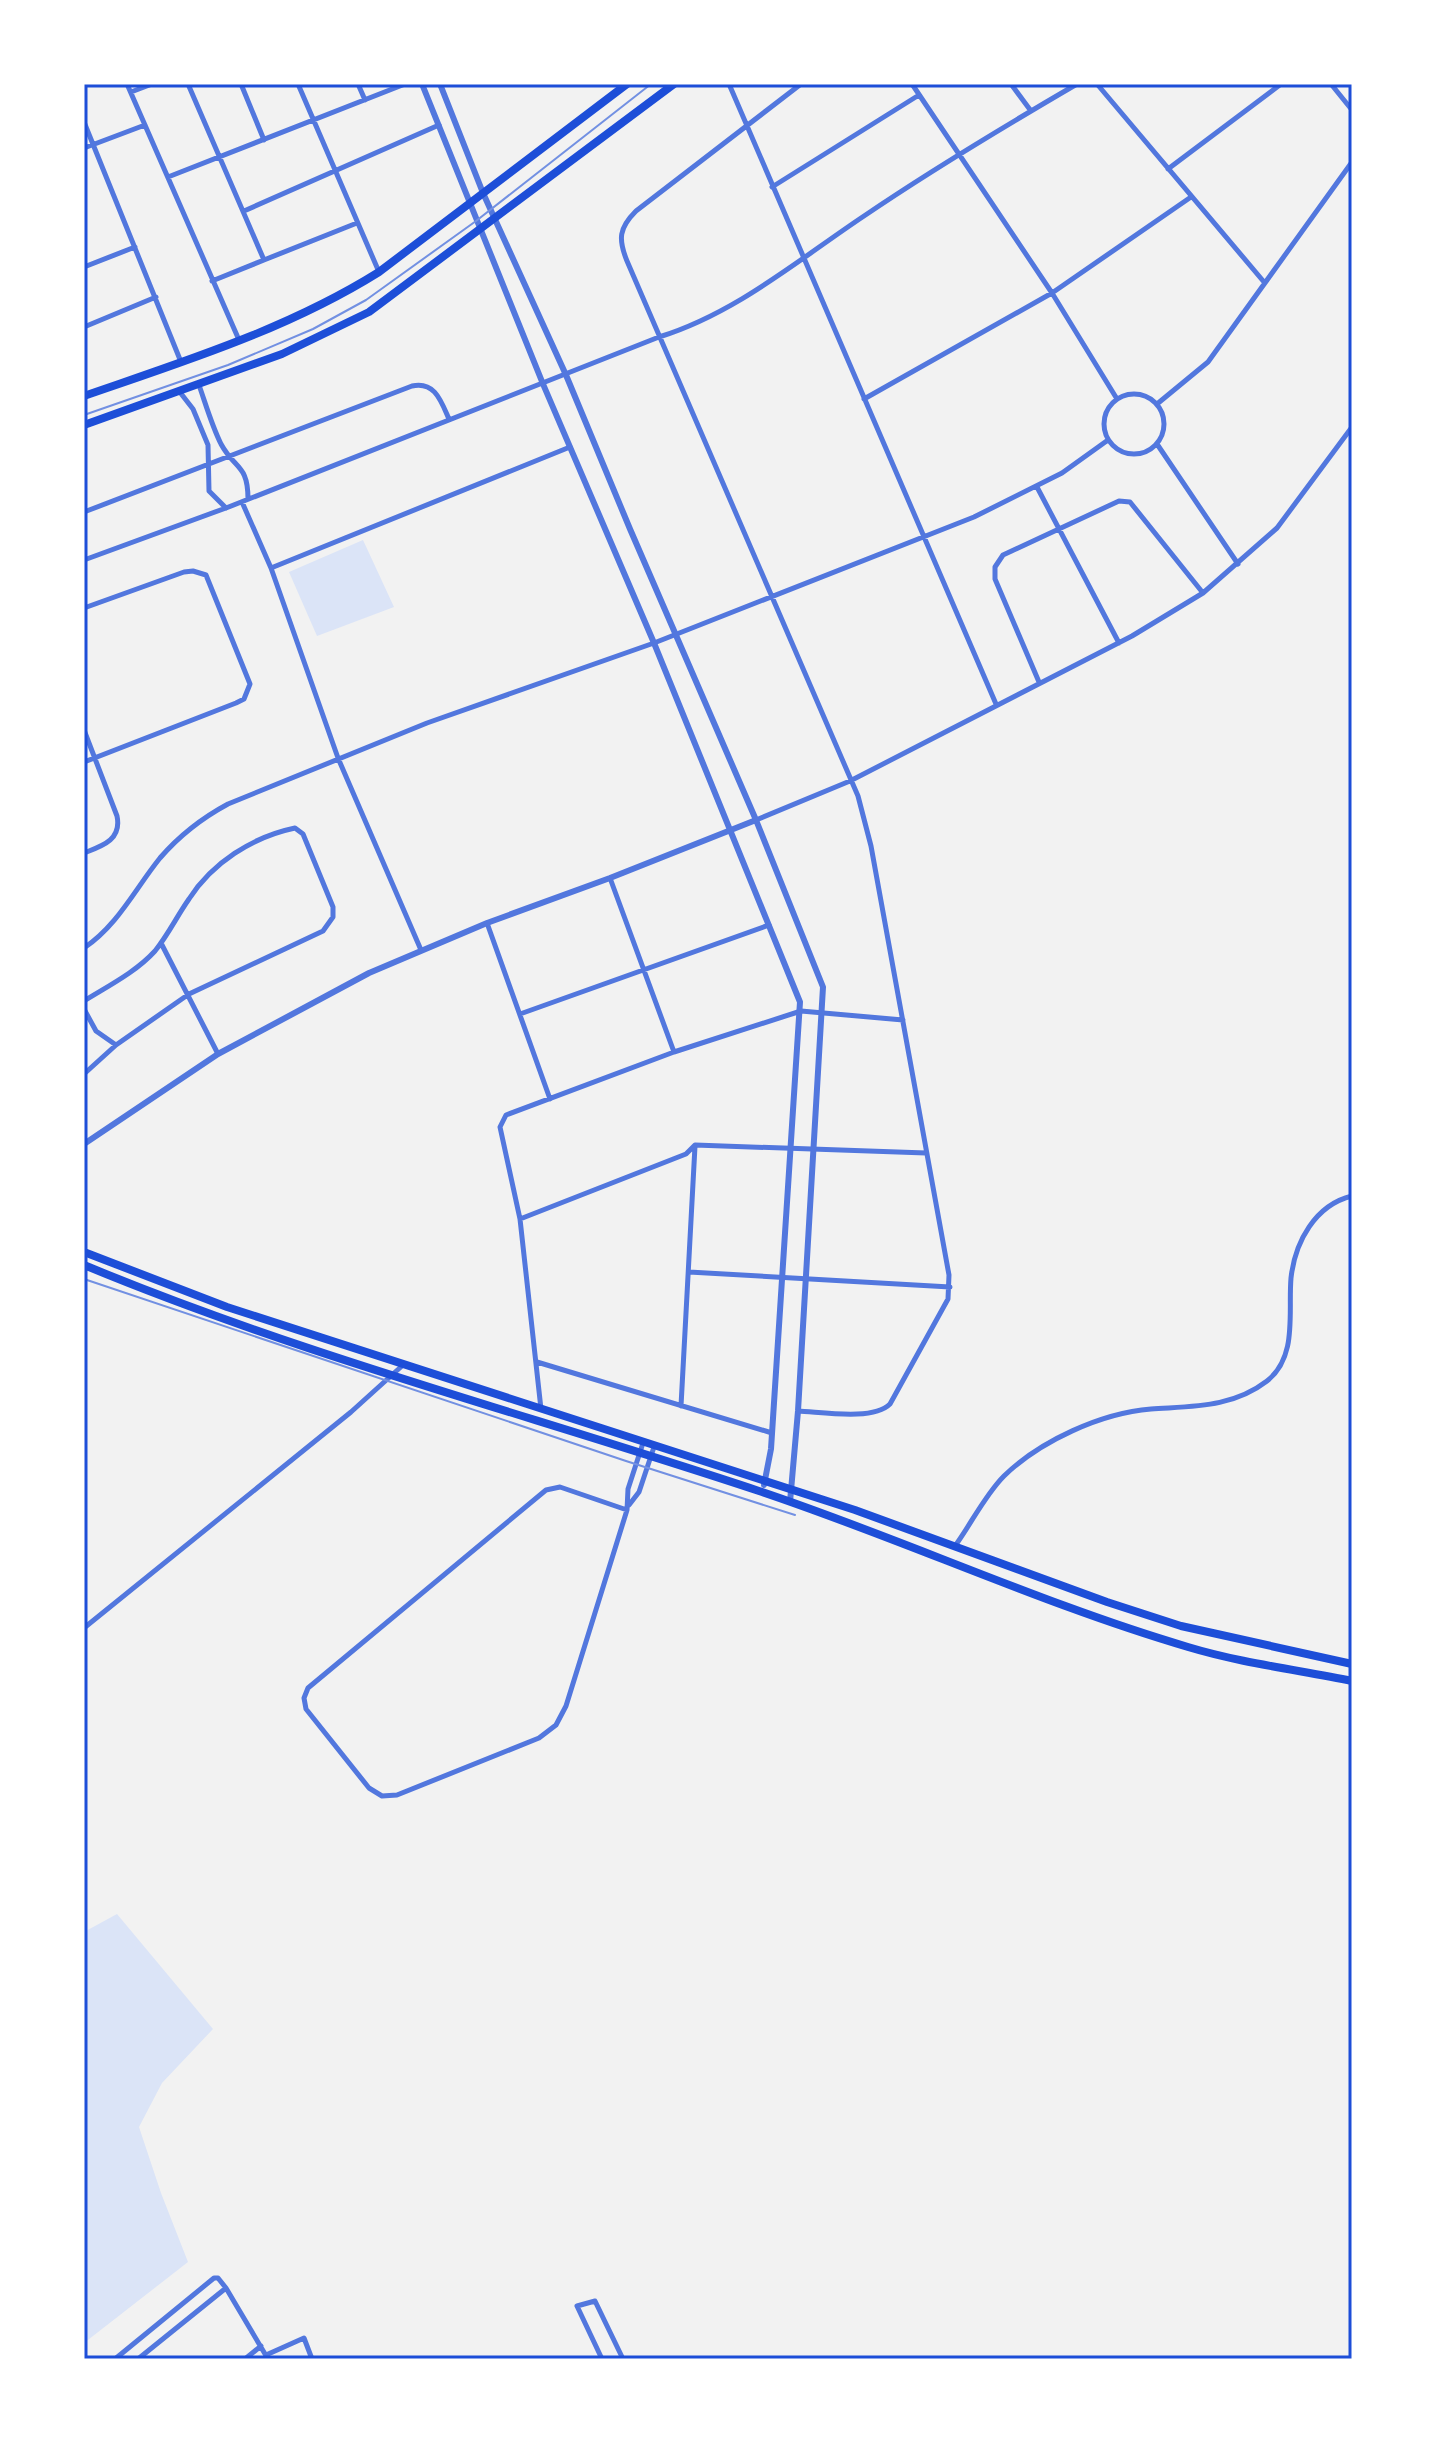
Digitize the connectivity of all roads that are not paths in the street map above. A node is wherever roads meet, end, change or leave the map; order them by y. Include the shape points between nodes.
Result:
1 (127, 84) edge
2 (152, 84) edge
3 (188, 84) edge
4 (241, 84) edge
5 (298, 84) edge
6 (358, 84) edge
7 (405, 84) edge
8 (422, 84) edge
9 (440, 84) edge
10 (627, 84) edge
11 (674, 84) edge
12 (729, 84) edge
13 (801, 84) edge
14 (912, 84) edge
15 (1011, 84) edge
16 (1077, 84) edge
17 (1097, 84) edge
18 (1281, 84) edge
19 (1331, 84) edge
20 (131, 92) junction
21 (919, 95) junction
22 (365, 100) junction
23 (1352, 110) edge
24 (1031, 111) junction
25 (313, 121) junction
26 (84, 122) edge
27 (145, 125) junction
28 (440, 125) junction
29 (747, 126) junction
30 (264, 140) junction
31 (93, 144) junction
32 (84, 148) edge
33 (960, 155) junction
34 (219, 158) junction
35 (1352, 162) edge
36 (1168, 169) junction
37 (336, 172) junction
38 (168, 177) junction
39 (772, 187) junction
40 (483, 193) junction
41 (1191, 197) junction
42 (470, 202) junction
43 (244, 211) junction
44 (496, 218) junction
45 (357, 223) junction
46 (480, 230) junction
47 (135, 247) junction
48 (802, 257) junction
49 (264, 260) junction
50 (85, 266) edge
51 (379, 272) junction
52 (212, 281) junction
53 (1264, 282) junction
54 (1052, 293) junction
55 (156, 297) junction
56 (84, 327) edge
57 (659, 337) junction
58 (239, 341) junction
59 (181, 362) junction
60 (566, 375) junction
61 (543, 384) junction
62 (199, 385) junction
63 (179, 391) junction
64 (84, 396) edge
65 (864, 399) junction
66 (1117, 399) junction
67 (1157, 404) junction
68 (449, 419) junction
69 (84, 425) edge
70 (1352, 427) edge
71 (1108, 440) junction
72 (1157, 444) junction
73 (571, 446) junction
74 (229, 455) junction
75 (209, 463) junction
76 (1037, 487) junction
77 (245, 500) junction
78 (226, 508) junction
79 (84, 512) edge
80 (1060, 529) junction
81 (924, 537) junction
82 (84, 560) edge
83 (1238, 564) junction
84 (271, 568) junction
85 (1203, 593) junction
86 (772, 597) junction
87 (84, 608) edge
88 (676, 633) junction
89 (654, 643) junction
90 (1119, 643) junction
91 (1039, 682) junction
92 (996, 704) junction
93 (84, 730) edge
94 (95, 758) junction
95 (338, 758) junction
96 (84, 762) edge
97 (850, 781) junction
98 (756, 820) junction
99 (731, 831) junction
100 (84, 853) edge
101 (610, 878) junction
102 (487, 923) junction
103 (770, 924) junction
104 (161, 943) junction
105 (84, 948) edge
106 (421, 950) junction
107 (645, 970) junction
108 (189, 994) junction
109 (84, 1001) edge
110 (84, 1009) edge
111 (801, 1011) junction
112 (824, 1012) junction
113 (520, 1014) junction
114 (903, 1020) junction
115 (116, 1045) junction
116 (674, 1052) junction
117 (218, 1054) junction
118 (84, 1074) edge
119 (550, 1099) junction
120 (84, 1144) edge
121 (695, 1145) junction
122 (791, 1149) junction
123 (814, 1149) junction
124 (926, 1153) junction
125 (1352, 1196) edge
126 (520, 1219) junction
127 (84, 1252) edge
128 (84, 1265) edge
129 (689, 1272) junction
130 (782, 1276) junction
131 (806, 1279) junction
132 (950, 1287) junction
133 (537, 1362) junction
134 (403, 1365) junction
135 (392, 1376) junction
136 (681, 1406) junction
137 (541, 1410) junction
138 (798, 1411) junction
139 (772, 1433) junction
140 (643, 1443) junction
141 (654, 1447) junction
142 (639, 1453) junction
143 (651, 1457) junction
144 (763, 1487) junction
145 (792, 1491) junction
146 (790, 1502) junction
147 (627, 1508) junction
148 (955, 1547) junction
149 (84, 1628) edge
150 (1352, 1664) edge
151 (1352, 1681) edge
152 (226, 2288) junction
153 (261, 2346) junction
154 (267, 2357) edge
155 (115, 2359) edge
156 (138, 2359) edge
157 (245, 2359) edge
158 (312, 2359) edge
159 (602, 2359) edge
160 (623, 2359) edge

1 - 20 street
2 - 20 street
3 - 34 street
4 - 30 street
5 - 25 street
6 - 22 street
7 - 22 street
8 - 28 street
9 - 40 street
10 - 40 main road
11 - 44 main road
12 - 29 street
13 - 29 street
14 - 21 street
15 - 24 street
16 - 24 street
17 - 36 street
18 - 36 street
19 - 23 street
20 - 27 street
21 - 33 street
21 - 39 street
22 - 25 street
24 - 33 street
25 - 30 street
25 - 37 street
26 - 31 street
27 - 31 street
27 - 38 street
28 - 37 street
28 - 42 street
29 - 39 street
29 - 57 street via 636,211 621,229 621,247
30 - 34 street
31 - 32 street
31 - 47 street
33 - 48 street
33 - 54 street
34 - 38 street
34 - 43 street
35 - 53 street
36 - 41 street
37 - 43 street
37 - 45 street
38 - 52 street
39 - 48 street
40 - 42 main road
40 - 44 street
41 - 53 street
41 - 54 street
42 - 46 street
42 - 51 main road
43 - 49 street
44 - 46 main road
44 - 60 street
45 - 49 street
45 - 51 street
46 - 61 street
46 - 62 main road via 352,322
47 - 50 street
47 - 55 street
48 - 57 street via 716,314
48 - 65 street
49 - 52 street
51 - 58 main road
52 - 58 street
53 - 67 street via 1208,362
54 - 65 street
54 - 66 street
55 - 56 street
55 - 59 street
57 - 60 street
57 - 86 street
58 - 59 main road
59 - 64 main road
60 - 61 street
60 - 88 street
61 - 68 street
61 - 73 street
62 - 63 main road
62 - 74 street
63 - 69 main road
63 - 75 street via 201,427
65 - 81 street
66 - 67 street via 1138,394
66 - 71 street via 1104,418
67 - 72 street via 1164,432
68 - 74 street via 431,387 420,385
68 - 77 street
70 - 83 street via 1277,528
71 - 72 street via 1131,454 1145,453
71 - 76 street
72 - 83 street
73 - 84 street
73 - 89 street
74 - 75 street
74 - 77 street via 244,472
75 - 78 street via 209,491
75 - 79 street
76 - 80 street
76 - 81 street
77 - 78 street
77 - 84 street
78 - 82 street
80 - 85 street via 1119,501 1130,502
80 - 90 street
80 - 91 street via 1003,555 995,567 995,579
81 - 86 street
81 - 92 street
83 - 85 street
84 - 95 street
85 - 90 street
86 - 88 street
86 - 97 street
87 - 94 street via 184,572 206,575 250,684 244,699 236,703
88 - 89 street
88 - 98 street
89 - 95 street
89 - 99 street
90 - 91 street
91 - 92 street
92 - 97 street
93 - 94 street
94 - 96 street
94 - 100 street via 119,827 112,840
95 - 105 street via 204,818 171,846 114,921
95 - 106 street
97 - 98 street
97 - 114 street via 871,846
98 - 99 street
98 - 112 street via 823,987
99 - 101 street
99 - 103 street
101 - 102 street
101 - 107 street
102 - 106 street
102 - 113 street
103 - 107 street
103 - 111 street
104 - 108 street
104 - 108 street via 196,887 220,863 280,833 295,828 303,834 333,907 330,924
104 - 109 street via 134,969
106 - 117 street via 318,998
107 - 113 street
107 - 116 street
108 - 115 street
108 - 117 street
110 - 115 street via 96,1031
111 - 112 street
111 - 116 street
111 - 122 street
112 - 114 street
112 - 123 street
113 - 119 street
114 - 124 street
115 - 118 street
116 - 119 street
117 - 120 street
119 - 126 street via 506,1115 500,1127
121 - 122 street
121 - 126 street via 686,1154
121 - 129 street
122 - 123 street
122 - 130 street
123 - 124 street
123 - 131 street
124 - 132 street
125 - 148 street via 1308,1225 1291,1277 1286,1351 1269,1379 1233,1401 1100,1418 1043,1447 1004,1477
126 - 133 street
127 - 134 main road via 227,1307
128 - 135 main road
129 - 130 street
129 - 136 street
130 - 131 street
130 - 139 street
131 - 132 street
131 - 138 street
132 - 138 street via 884,1410
133 - 136 street
133 - 137 street
134 - 135 street
134 - 137 main road
135 - 142 main road
135 - 149 street
136 - 139 street
137 - 140 main road
138 - 145 street
139 - 144 street
140 - 141 main road
140 - 142 street
141 - 143 street
141 - 144 main road
142 - 143 main road
142 - 147 street
143 - 144 main road
143 - 147 street via 639,1492
144 - 145 main road
144 - 146 main road
145 - 146 street
145 - 148 main road
146 - 151 main road via 1185,1646
147 - 147 street via 560,1487 546,1490 308,1688 306,1709 369,1788 382,1796 397,1795 539,1738 556,1725
148 - 150 main road via 1181,1626
152 - 153 street
152 - 155 street via 218,2278 209,2280
152 - 156 street
153 - 154 street
153 - 157 street
154 - 158 street via 304,2338
159 - 160 street via 577,2306 595,2301

